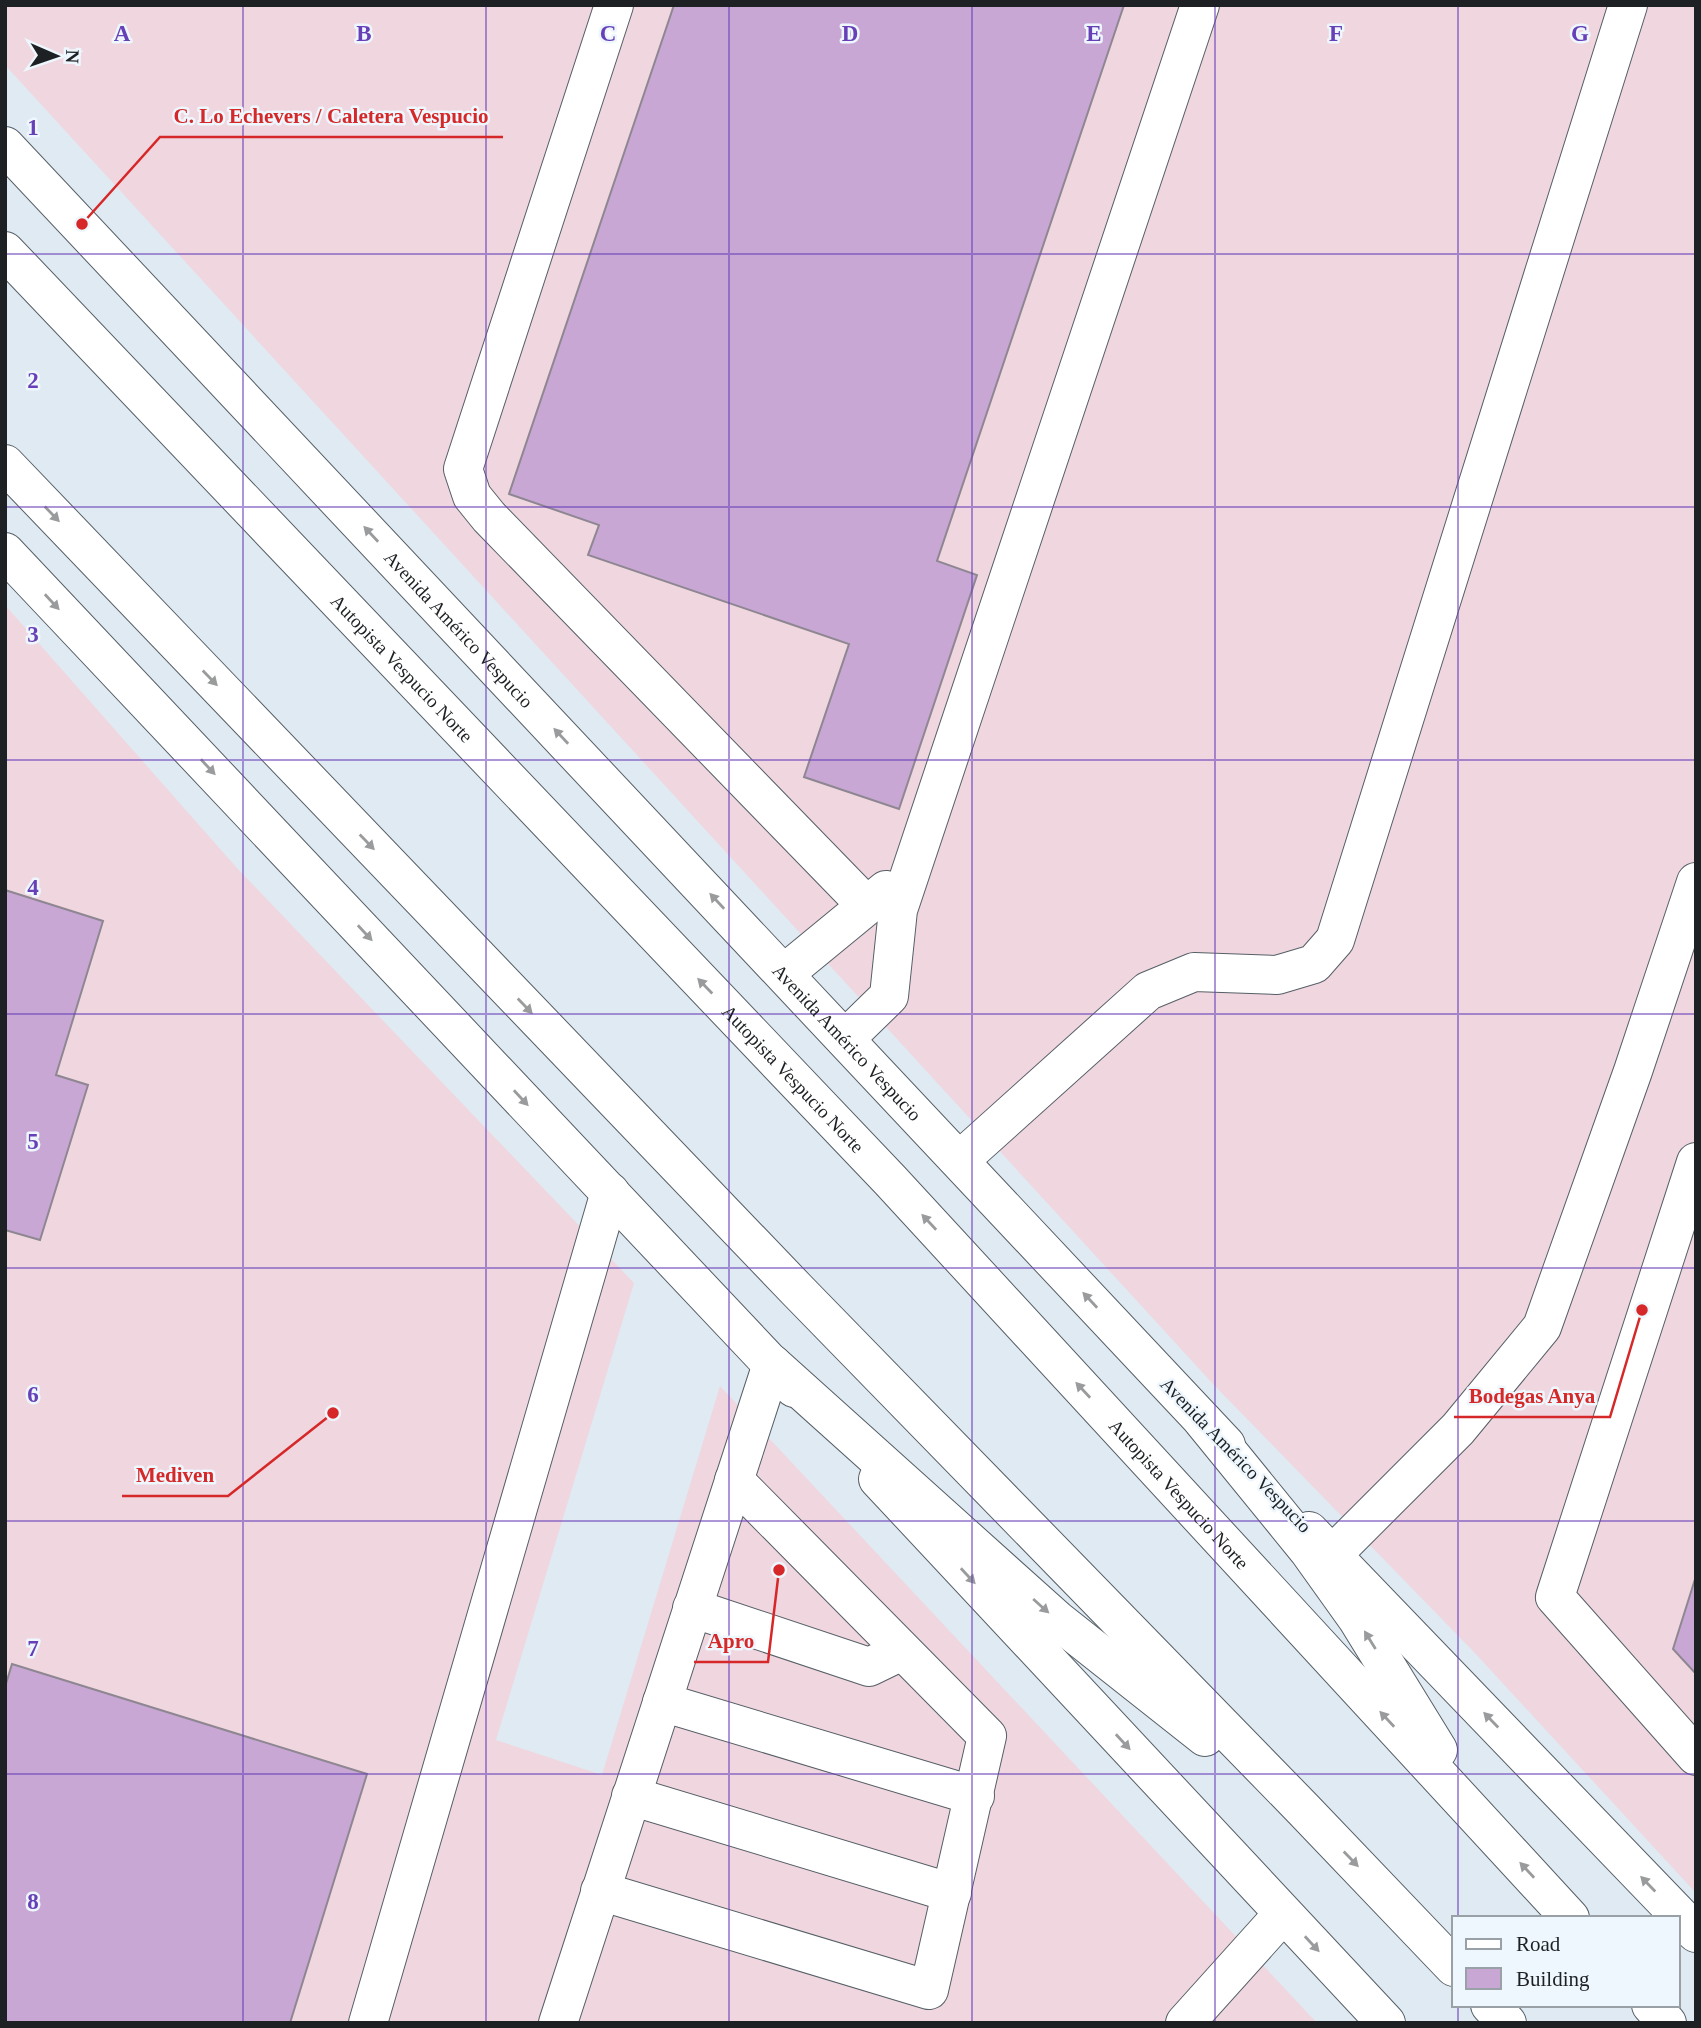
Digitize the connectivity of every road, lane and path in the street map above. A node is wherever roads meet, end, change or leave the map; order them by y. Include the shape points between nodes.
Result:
1 (614, 5) edge
2 (1200, 5) edge
3 (1628, 5) edge
4 (5, 146) edge
5 (5, 251) edge
6 (5, 464) edge
7 (5, 552) edge
8 (912, 869) junction
9 (1696, 882) edge
10 (866, 905) junction
11 (785, 973) junction
12 (845, 1039) junction
13 (960, 1160) junction
14 (1696, 1162) edge
15 (610, 1192) junction
16 (772, 1364) junction
17 (1203, 1421) junction
18 (734, 1480) junction
19 (1332, 1555) junction
20 (692, 1608) junction
21 (902, 1651) junction
22 (662, 1703) junction
23 (1696, 1756) edge
24 (631, 1796) junction
25 (975, 1796) junction
26 (1303, 1809) junction
27 (1483, 1823) junction
28 (600, 1891) junction
29 (953, 1893) junction
30 (1283, 1914) junction
31 (1568, 1916) edge
32 (1680, 1916) edge
33 (1680, 1916) edge
34 (1696, 1933) edge
35 (1452, 1965) edge
36 (1492, 2007) edge
37 (1653, 2007) edge
38 (368, 2023) edge
39 (558, 2023) edge
40 (1185, 2023) edge
41 (1386, 2023) edge
42 (1507, 2023) edge
43 (1667, 2023) edge

1 - 10 main road via 463,469 472,496 489,517
2 - 8 main road
3 - 13 main road via 1335,940 1314,964 1277,975 1194,972 1148,990
11 -> 4 main road, Avenida Américo Vespucio
27 -> 5 main road, Autopista Vespucio Norte via 890,1180
6 -> 26 main road via 845,1341
7 -> 15 main road
8 - 10 main road
8 - 12 main road via 898,910 888,996
9 - 19 main road via 1542,1327 1458,1429
10 - 11 main road
11 - 12 main road, Avenida Américo Vespucio
12 - 13 main road, Avenida Américo Vespucio
17 -> 13 main road, Avenida Américo Vespucio
14 - 23 main road via 1555,1597
15 - 16 main road
15 - 38 main road
16 - 18 main road
16 -> 26 main road via 1056,1620
16 -> 30 main road
17 - 19 main road, Avenida Américo Vespucio
27 -> 17 main road via 1358,1620 1308,1550
18 - 20 main road
18 - 21 main road
33 -> 19 main road, Avenida Américo Vespucio
20 - 21 main road via 869,1667
20 - 22 main road
21 - 25 main road via 987,1736
22 - 24 main road
22 - 25 main road
24 - 28 main road
24 - 29 main road
25 - 29 main road
26 -> 35 main road
31 -> 27 main road, Autopista Vespucio Norte
28 - 29 main road via 929,1990
28 - 39 main road
30 - 40 main road
30 -> 41 main road
34 -> 32 main road, Avenida Américo Vespucio
36 - 42 main road
37 - 43 main road

